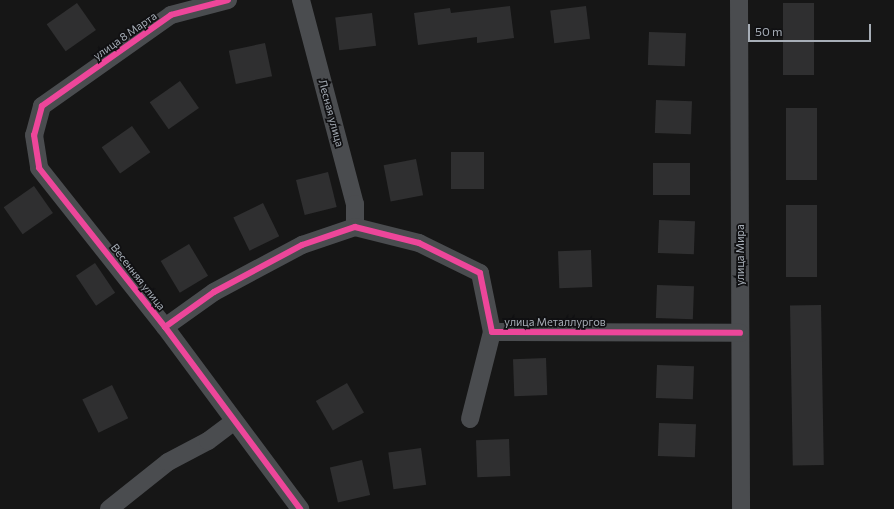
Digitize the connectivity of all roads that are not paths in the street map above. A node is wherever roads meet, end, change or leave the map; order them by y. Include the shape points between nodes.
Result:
1 (228, 0) edge
2 (301, 0) edge
3 (739, 0) edge
4 (42, 106) joint
5 (355, 227) junction
6 (165, 327) junction
7 (492, 332) junction
8 (740, 333) junction
9 (470, 419) dead end
10 (233, 422) junction
11 (109, 509) edge
12 (300, 509) edge
13 (741, 509) edge

1 - 4 street, улица 8 Марта via 171,15
2 - 5 street, Лесная улица via 355,204
3 - 8 street, улица Мира
4 - 6 street, Весенняя улица via 34,135 39,168
5 - 6 street via 302,245 214,292
5 - 7 street, улица Металлургов via 419,243 480,273
6 - 10 street, Весенняя улица
7 - 8 street, улица Металлургов
7 - 9 street
8 - 13 street, улица Мира
10 - 11 street via 208,441 168,462
10 - 12 street, Весенняя улица via 285,485

